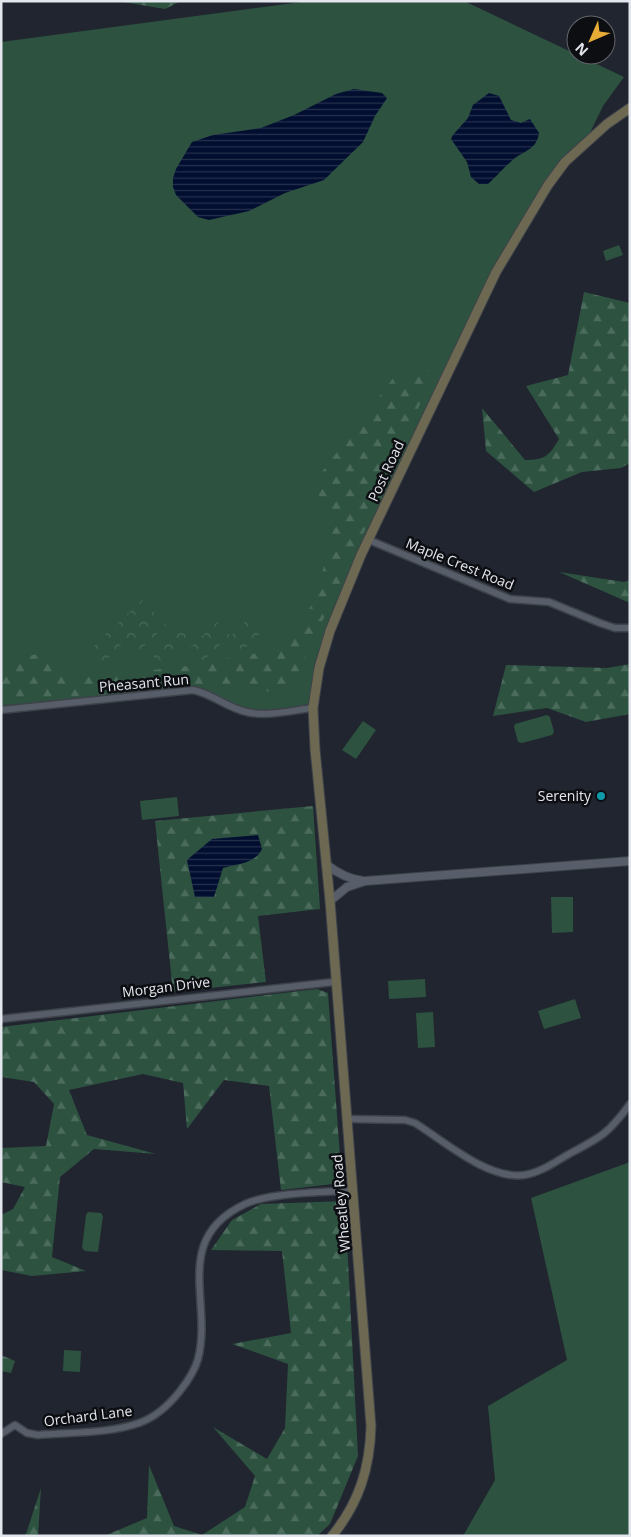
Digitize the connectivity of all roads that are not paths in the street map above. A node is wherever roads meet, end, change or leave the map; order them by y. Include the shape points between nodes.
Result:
1 (630, 108) edge
2 (369, 540) junction
3 (630, 628) edge
4 (313, 708) junction
5 (1, 710) edge
6 (630, 861) edge
7 (326, 864) junction
8 (365, 881) junction
9 (330, 901) junction
10 (334, 982) junction
11 (1, 1019) edge
12 (630, 1104) edge
13 (348, 1119) junction
14 (353, 1190) junction
15 (1, 1434) edge
16 (332, 1536) edge

1 - 2 main road, Post Road via 586,142 548,185 481,301
2 - 3 street, Maple Crest Road via 510,599 550,602 615,628
2 - 4 main road, Post Road via 330,631 319,668
4 - 5 street, Pheasant Run via 248,712 193,690
4 - 7 main road, Post Road
6 - 8 street
7 - 8 street via 349,879
7 - 9 main road, Post Road
8 - 9 street via 347,887
9 - 10 main road, Wheatley Road
10 - 11 street, Morgan Drive
10 - 13 main road, Wheatley Road
12 - 13 street via 601,1137 538,1171 523,1175 486,1168 415,1123
13 - 14 main road, Wheatley Road
14 - 15 street, Orchard Lane via 259,1198 233,1210 217,1225 204,1246 198,1269 202,1335 198,1360 177,1395 154,1416 141,1423 111,1429 38,1435 30,1434 15,1424
14 - 16 main road, Wheatley Road via 370,1405 370,1451 359,1493

